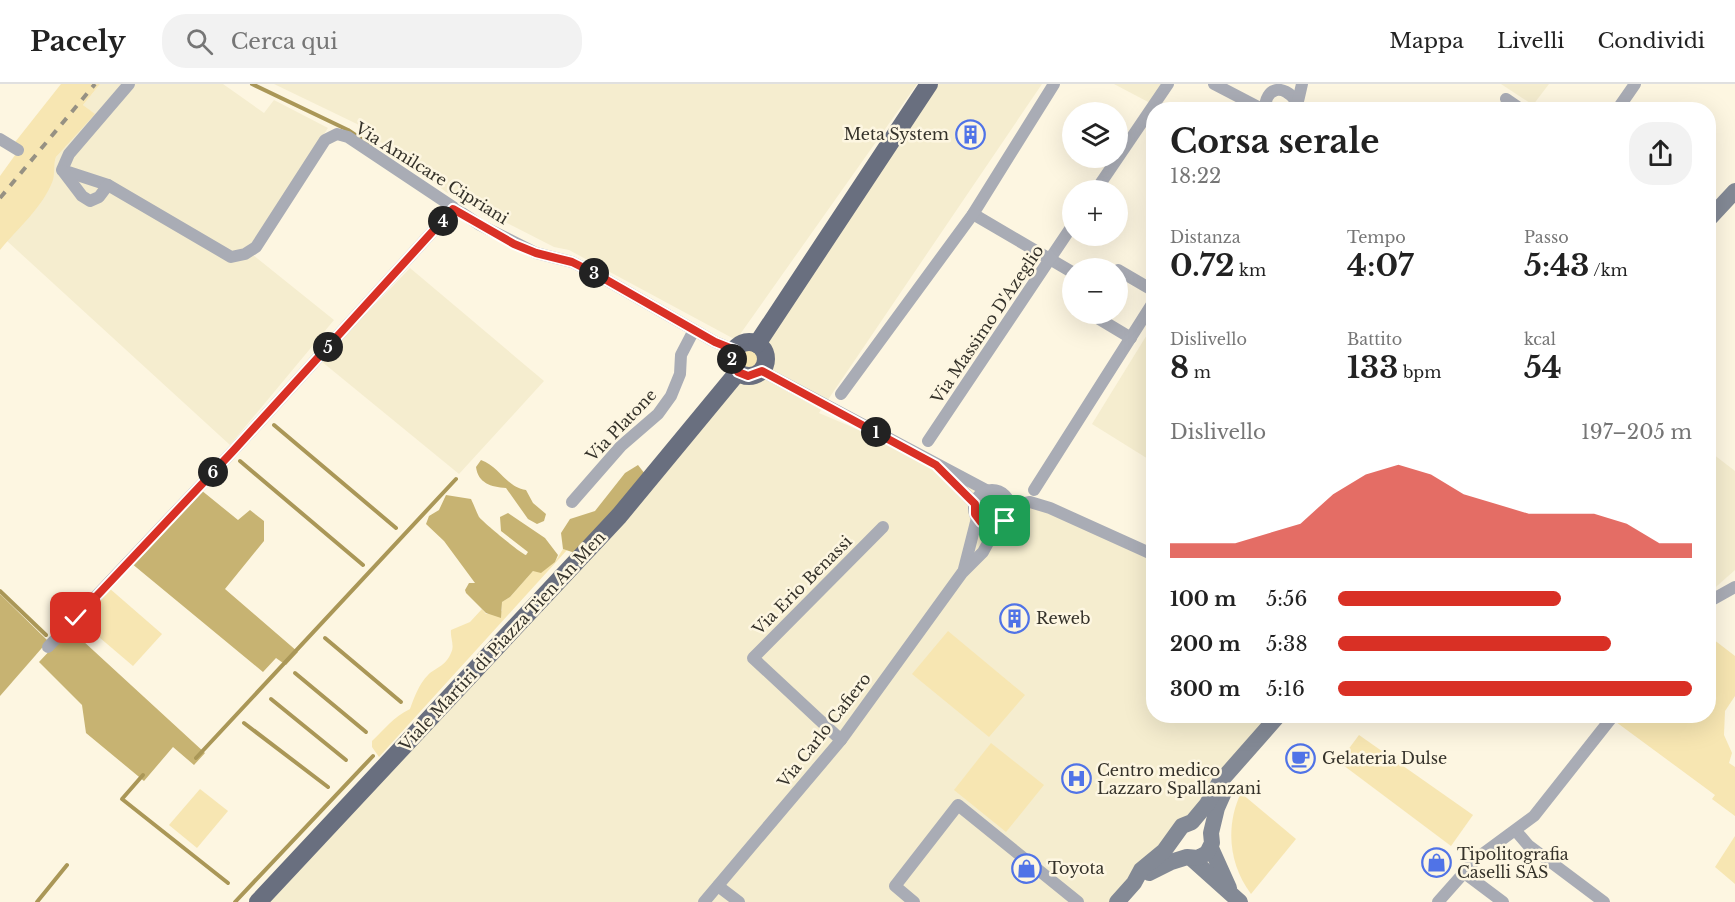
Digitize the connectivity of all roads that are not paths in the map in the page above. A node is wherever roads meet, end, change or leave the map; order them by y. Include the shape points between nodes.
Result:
1 (129, 84) edge
2 (929, 84) edge
3 (1054, 84) edge
4 (1168, 84) edge
5 (1214, 84) edge
6 (1302, 84) edge
7 (1635, 84) edge
8 (1279, 88) edge
9 (1237, 96) junction
10 (1506, 99) dead end
11 (1156, 102) edge
12 (1249, 102) edge
13 (1265, 102) edge
14 (1295, 102) edge
15 (1297, 102) edge
16 (1510, 102) edge
17 (1623, 102) edge
18 (1146, 116) edge
19 (0, 139) edge
20 (18, 150) dead end
21 (62, 170) junction
22 (1103, 180) edge
23 (108, 185) junction
24 (1735, 191) edge
25 (453, 209) junction
26 (1716, 211) edge
27 (973, 214) junction
28 (1062, 242) edge
29 (1051, 259) junction
30 (1062, 266) edge
31 (1128, 276) edge
32 (1146, 286) edge
33 (1146, 314) edge
34 (1108, 324) edge
35 (694, 330) junction
36 (1131, 338) junction
37 (757, 344) junction
38 (735, 350) junction
39 (762, 371) junction
40 (738, 372) junction
41 (841, 394) dead end
42 (928, 441) dead end
43 (936, 465) junction
44 (988, 491) junction
45 (1032, 496) junction
46 (572, 502) dead end
47 (975, 504) junction
48 (1010, 506) junction
49 (977, 518) junction
50 (997, 526) junction
51 (882, 527) dead end
52 (1146, 551) edge
53 (962, 573) junction
54 (1735, 587) edge
55 (1716, 598) edge
56 (48, 647) dead end
57 (1272, 723) edge
58 (1608, 723) edge
59 (841, 740) junction
60 (1231, 772) junction
61 (1192, 822) junction
62 (1516, 831) junction
63 (1176, 835) junction
64 (1211, 841) junction
65 (1189, 858) junction
66 (1463, 872) junction
67 (1134, 883) junction
68 (718, 886) junction
69 (1236, 898) edge
70 (258, 902) edge
71 (704, 902) edge
72 (739, 902) edge
73 (914, 902) edge
74 (1078, 902) edge
75 (1118, 902) edge
76 (1438, 902) edge
77 (1503, 902) edge
78 (1604, 902) edge

1 - 21 street via 69,154
2 - 37 main road
3 - 27 street
4 - 11 street
5 - 9 street
6 - 15 street
7 - 17 street
8 - 9 street
8 - 13 street
8 - 14 street via 1290,92
9 - 12 street
10 - 16 street
18 - 22 street
19 - 20 street
21 - 23 street
21 - 23 street via 90,201
23 - 25 street, Via Amilcare Cipriani via 231,257 245,254 256,247 325,140 337,134 348,137
24 - 26 main road
25 - 35 street, Via Amilcare Cipriani via 514,244 572,262 596,274
25 - 56 street
27 - 29 street
27 - 41 street
28 - 29 street, Via Massimo D'Azeglio
29 - 30 street
29 - 42 street, Via Massimo D'Azeglio
31 - 32 street
33 - 36 street
34 - 36 street
35 - 38 street, Via Amilcare Cipriani
35 - 46 street, Via Platone via 681,355 680,374 671,396
36 - 45 street
37 - 38 main road via 743,344
37 - 39 main road via 766,356
38 - 40 main road via 732,360
39 - 40 main road via 748,376
39 - 43 street
40 - 70 main road, Viale Martiri di Piazza Tien An Men via 619,516
43 - 44 street
43 - 47 street
44 - 47 street
44 - 48 street via 1002,493
45 - 48 street
45 - 52 street
47 - 49 street
48 - 50 street via 1008,517
49 - 50 street via 985,525
49 - 53 street, Via Carlo Cafiero
50 - 53 street, Via Carlo Cafiero via 983,552
51 - 59 street, Via Erio Benassi via 753,658
53 - 59 street, Via Carlo Cafiero
54 - 55 street
57 - 60 main road
58 - 62 street via 1544,805
59 - 68 street, Via Carlo Cafiero
60 - 61 main road
60 - 64 main road
61 - 63 main road via 1182,826
61 - 64 main road via 1203,824
62 - 66 street
62 - 78 street via 1528,845
63 - 65 main road via 1178,850
63 - 67 main road via 1160,855 1140,870
64 - 65 main road via 1203,856
64 - 69 main road
65 - 67 main road via 1158,867
65 - 69 main road
66 - 76 street
66 - 77 street
67 - 75 main road
68 - 71 street, Via Carlo Cafiero
68 - 72 street
73 - 74 street via 895,886 958,805

